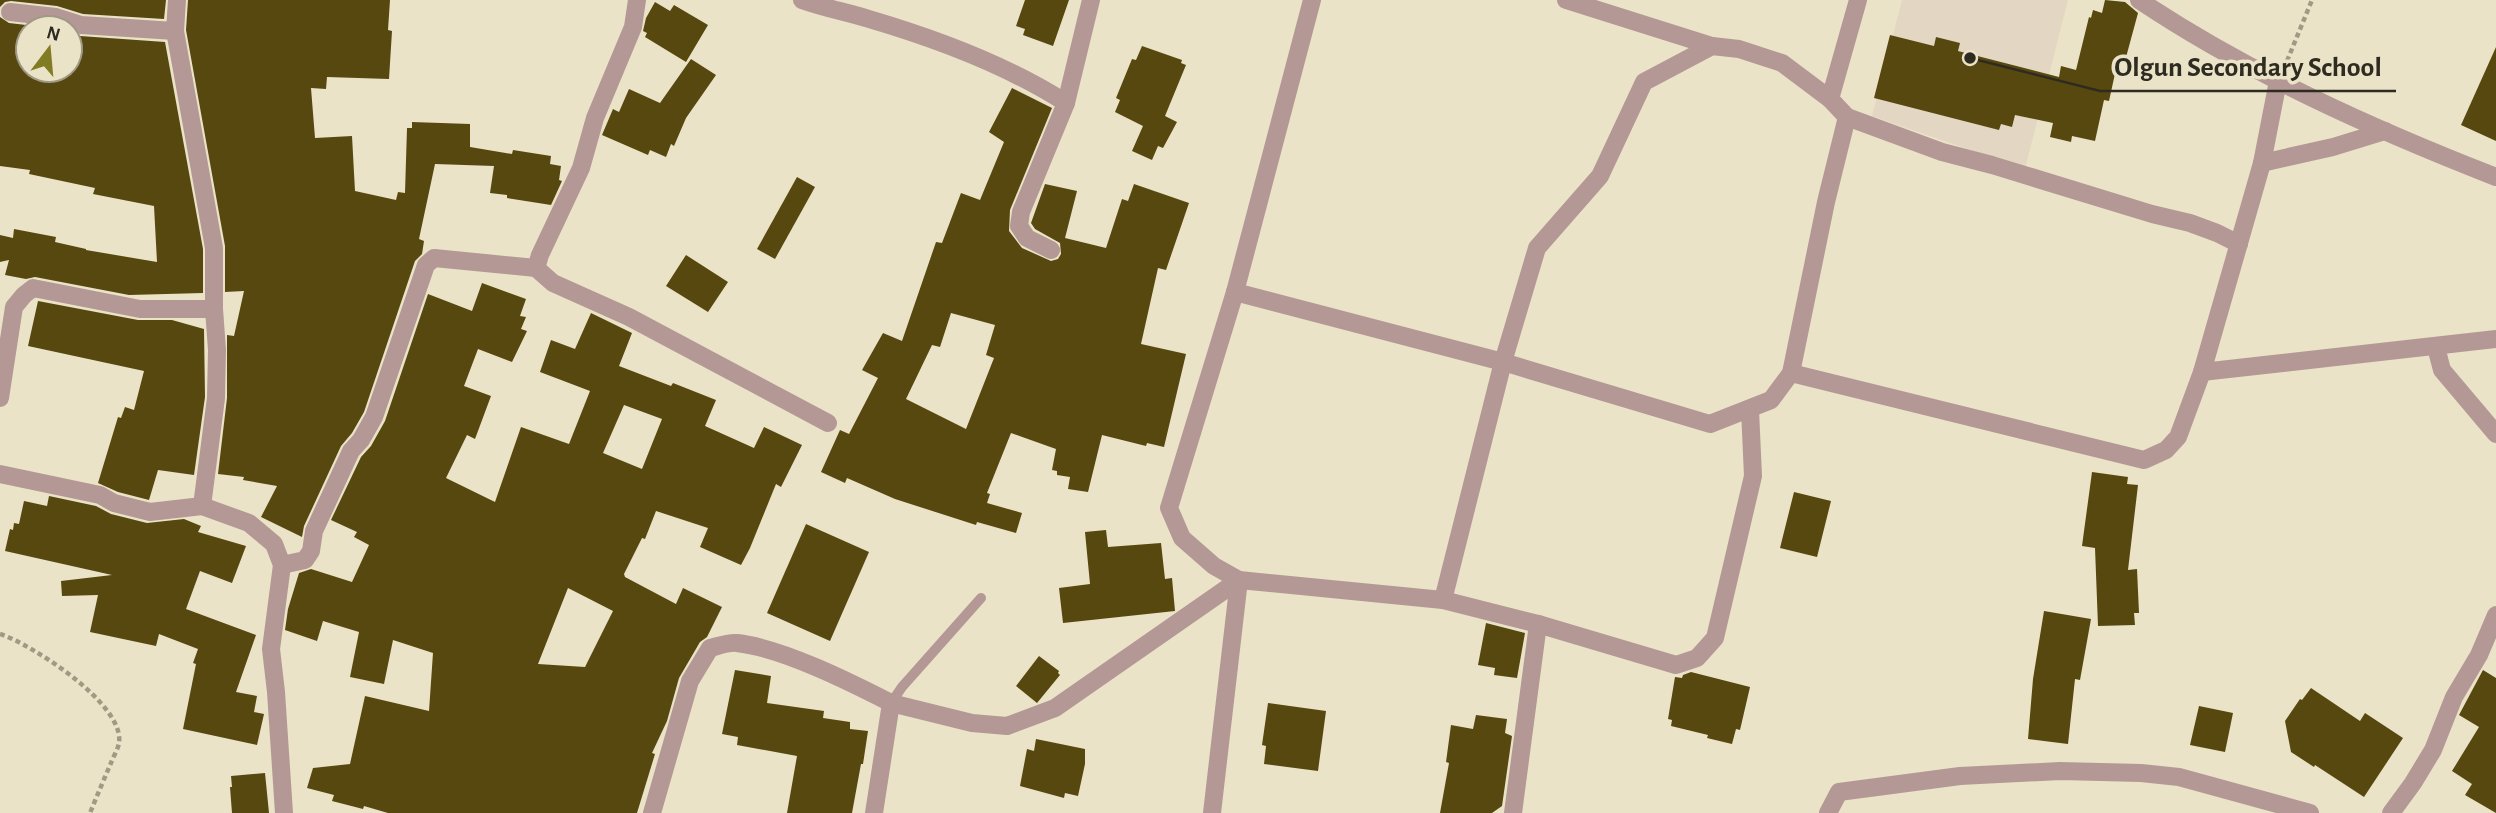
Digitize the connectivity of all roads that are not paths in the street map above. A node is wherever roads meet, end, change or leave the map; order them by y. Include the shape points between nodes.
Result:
1 (177, 0) edge
2 (637, 0) edge
3 (802, 0) edge
4 (1091, 0) edge
5 (1312, 0) edge
6 (1566, 0) edge
7 (1858, 0) edge
8 (2139, 0) edge
9 (10, 12) dead end
10 (175, 31) junction
11 (1712, 46) junction
12 (2278, 81) junction
13 (1830, 99) junction
14 (1066, 103) junction
15 (1847, 117) junction
16 (2385, 131) junction
17 (2262, 163) junction
18 (2493, 173) edge
19 (2238, 244) junction
20 (1051, 250) dead end
21 (536, 268) junction
22 (1235, 292) junction
23 (214, 309) junction
24 (2496, 340) edge
25 (2436, 347) junction
26 (1503, 362) junction
27 (2202, 372) junction
28 (1791, 373) junction
29 (0, 398) edge
30 (1749, 410) junction
31 (828, 424) dead end
32 (2496, 434) edge
33 (0, 474) edge
34 (202, 506) junction
35 (282, 565) junction
36 (1239, 580) junction
37 (981, 598) dead end
38 (1443, 600) junction
39 (2496, 615) edge
40 (1538, 624) junction
41 (891, 703) junction
42 (284, 813) edge
43 (652, 813) edge
44 (874, 813) edge
45 (1212, 813) edge
46 (1513, 813) edge
47 (1828, 813) edge
48 (2310, 813) edge
49 (2391, 813) edge

1 - 10 street
2 - 21 street via 633,27 595,118 581,168
3 - 14 street via 938,43 1026,79
4 - 14 street
5 - 22 street
6 - 11 street
7 - 13 street
8 - 12 street
9 - 10 street via 81,25
10 - 23 street via 214,248
11 - 13 street via 1782,63
11 - 26 street via 1644,82 1600,176 1537,248
12 - 16 street
12 - 17 street
13 - 15 street
14 - 20 street via 1020,212 1019,226 1027,238
15 - 19 street via 1942,152 2190,223
15 - 28 street
16 - 17 street
16 - 18 street
17 - 19 street
19 - 27 street
21 - 31 street via 553,283 629,317
21 - 35 street via 434,258 426,265 374,418 351,451 314,531 311,551 305,560
22 - 26 street
22 - 36 street via 1169,508 1182,538 1214,566
23 - 29 street via 140,309 33,288 14,307
23 - 34 street via 216,398
24 - 25 street
25 - 27 street
25 - 32 street via 2442,370
26 - 30 street via 1710,424
26 - 38 street
27 - 28 street via 2178,437 2166,450 2144,460
28 - 30 street via 1771,400
30 - 40 street via 1753,476 1715,638 1697,658 1676,665
33 - 34 street via 100,495 150,512
34 - 35 street via 249,523 274,544
35 - 42 street via 271,649
36 - 38 street
36 - 41 street via 1055,708 1007,726 972,723
36 - 45 street
37 - 41 lane
38 - 40 street
39 - 49 street via 2433,750
40 - 46 street
41 - 43 street via 774,653 734,642 710,648 690,681
41 - 44 street
47 - 48 street via 1839,792 1960,776 2060,771 2179,777

